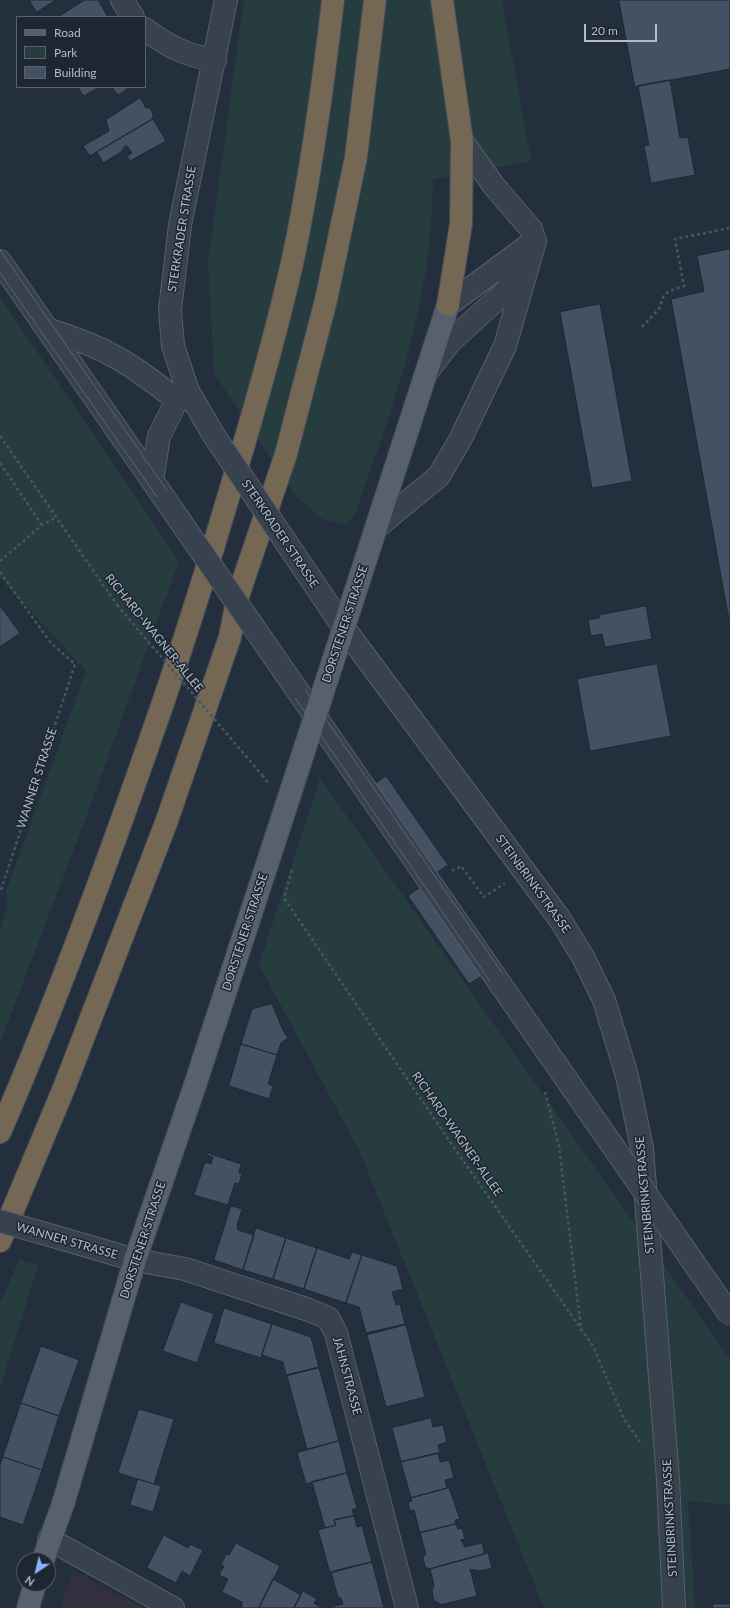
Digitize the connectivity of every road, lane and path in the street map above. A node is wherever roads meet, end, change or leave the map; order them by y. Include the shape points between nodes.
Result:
1 (122, 0) edge
2 (226, 0) edge
3 (334, 0) edge
4 (375, 0) edge
5 (442, 0) edge
6 (132, 16) edge
7 (146, 30) edge
8 (215, 60) junction
9 (462, 141) junction
10 (730, 228) edge
11 (535, 241) junction
12 (0, 261) edge
13 (448, 305) junction
14 (642, 327) dead end
15 (47, 329) junction
16 (425, 375) junction
17 (182, 396) junction
18 (0, 436) edge
19 (0, 463) edge
20 (152, 480) junction
21 (55, 518) junction
22 (42, 525) junction
23 (378, 526) junction
24 (0, 560) edge
25 (0, 572) edge
26 (344, 628) junction
27 (315, 717) junction
28 (262, 775) dead end
29 (294, 862) dead end
30 (452, 871) dead end
31 (0, 893) edge
32 (484, 897) dead end
33 (544, 1088) dead end
34 (0, 1132) edge
35 (0, 1221) edge
36 (0, 1241) edge
37 (135, 1260) junction
38 (730, 1315) edge
39 (581, 1329) junction
40 (642, 1443) dead end
41 (49, 1539) junction
42 (45, 1552) edge
43 (33, 1592) edge
44 (28, 1608) edge
45 (173, 1608) edge
46 (407, 1608) edge
47 (674, 1608) edge

1 - 6 street
2 - 8 street, STERKRADER STRASSE
3 - 34 highway via 315,145 293,259 262,383 197,603 126,808 79,938
4 - 36 highway via 356,157 326,300 286,454 240,589 230,637 166,823 70,1073
5 - 9 highway
7 - 8 street via 163,43 196,57
8 - 17 street, STERKRADER STRASSE via 180,225 170,310 173,346
9 - 11 street via 494,186 530,229
9 - 13 highway via 461,224
10 - 14 path via 675,239 684,286 669,291 663,297 659,309
11 - 13 street
11 - 16 street via 507,290 450,342
11 - 23 street via 505,346 460,440 439,476
12 - 15 street
13 - 16 main road, DORSTENER STRASSE
15 - 17 street via 71,336 111,354
15 - 20 street
16 - 23 main road, DORSTENER STRASSE
17 - 20 street via 159,436
17 - 26 street, STERKRADER STRASSE, bridge via 213,434
18 - 21 path, RICHARD-WAGNER-ALLEE
19 - 22 path
20 - 27 street, bridge
21 - 22 path
21 - 28 path, RICHARD-WAGNER-ALLEE, bridge via 117,605
22 - 24 path
23 - 26 main road, DORSTENER STRASSE
25 - 31 path, WANNER STRASSE via 52,643 75,664
26 - 27 main road, DORSTENER STRASSE
26 - 47 street, STEINBRINKSTRASSE via 559,918 583,957 604,1000 627,1076 642,1148 668,1479
27 - 37 main road, DORSTENER STRASSE
27 - 38 street, bridge
29 - 39 path, RICHARD-WAGNER-ALLEE via 284,898
30 - 32 path via 461,866
33 - 39 path via 559,1146
35 - 37 street, WANNER STRASSE, bridge
37 - 41 main road, DORSTENER STRASSE via 63,1504
37 - 46 street, JAHNSTRASSE via 191,1271 328,1318 336,1333
39 - 40 path, RICHARD-WAGNER-ALLEE via 593,1346 624,1419
41 - 42 main road, DORSTENER STRASSE
41 - 45 street
43 - 44 main road

